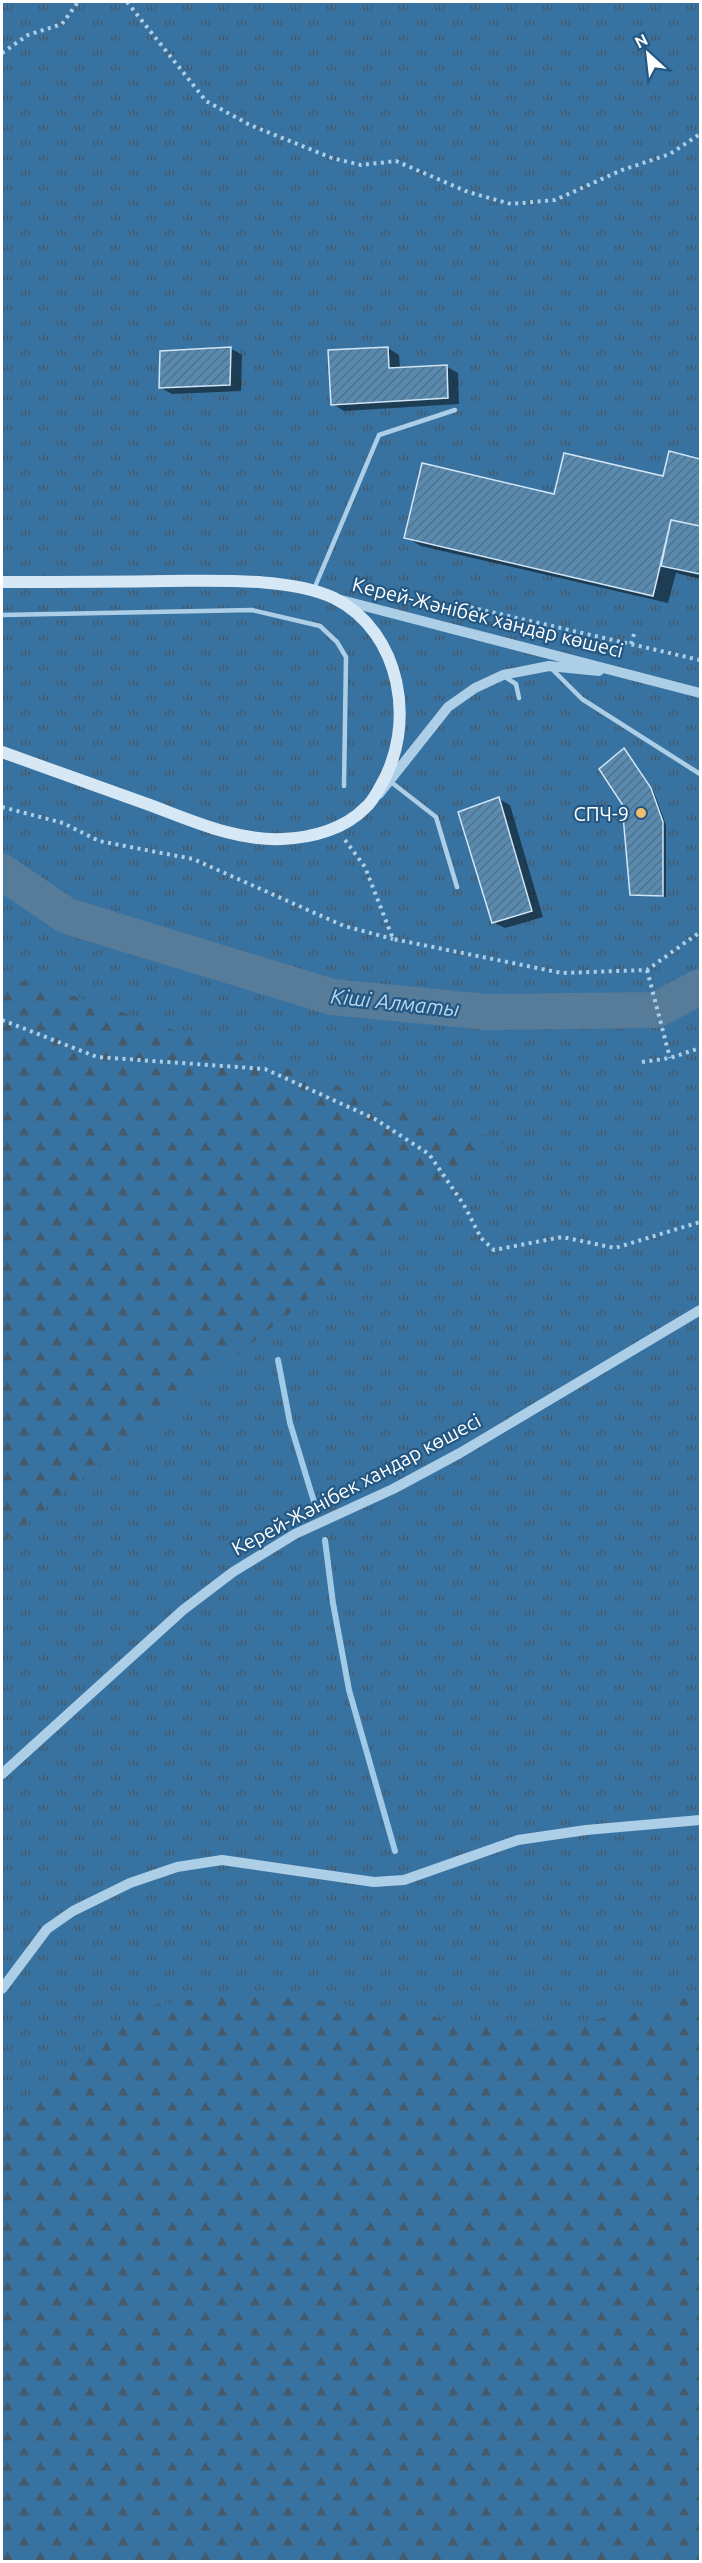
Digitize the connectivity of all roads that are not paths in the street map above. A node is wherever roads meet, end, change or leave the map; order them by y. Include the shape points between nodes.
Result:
1 (455, 410) dead end
2 (2, 582) edge
3 (313, 592) junction
4 (334, 598) junction
5 (2, 615) edge
6 (549, 666) junction
7 (632, 674) junction
8 (502, 675) junction
9 (700, 693) edge
10 (519, 698) dead end
11 (2, 752) edge
12 (700, 774) edge
13 (391, 782) junction
14 (344, 786) dead end
15 (368, 806) junction
16 (457, 887) dead end
17 (700, 1310) edge
18 (2, 1774) edge
19 (700, 1820) edge
20 (2, 1989) edge

1 - 3 lane via 379,435
2 - 3 main road, Керей-Жәнібек хандар көшесі via 256,581
3 - 4 main road, Керей-Жәнібек хандар көшесі
4 - 7 street, Керей-Жәнібек хандар көшесі
4 - 15 main road, Керей-Жәнібек хандар көшесі via 375,633 397,682 401,708 395,755
5 - 14 lane via 252,610 320,626 346,657
6 - 7 street, Керей-Жәнібек хандар көшесі
6 - 8 street, Керей-Жәнібек хандар көшесі
6 - 12 lane via 582,699
7 - 9 street, Керей-Жәнібек хандар көшесі
8 - 10 lane via 516,684
8 - 13 street, Керей-Жәнібек хандар көшесі via 448,707
11 - 15 main road, Керей-Жәнібек хандар көшесі via 220,830 259,839 312,835 335,828
13 - 15 street, Керей-Жәнібек хандар көшесі
13 - 16 lane via 436,817
17 - 18 street, Керей-Жәнібек хандар көшесі via 460,1453 295,1534 233,1572 183,1610
19 - 20 street via 518,1840 404,1880 374,1882 222,1860 177,1867 130,1883 73,1911 47,1929

